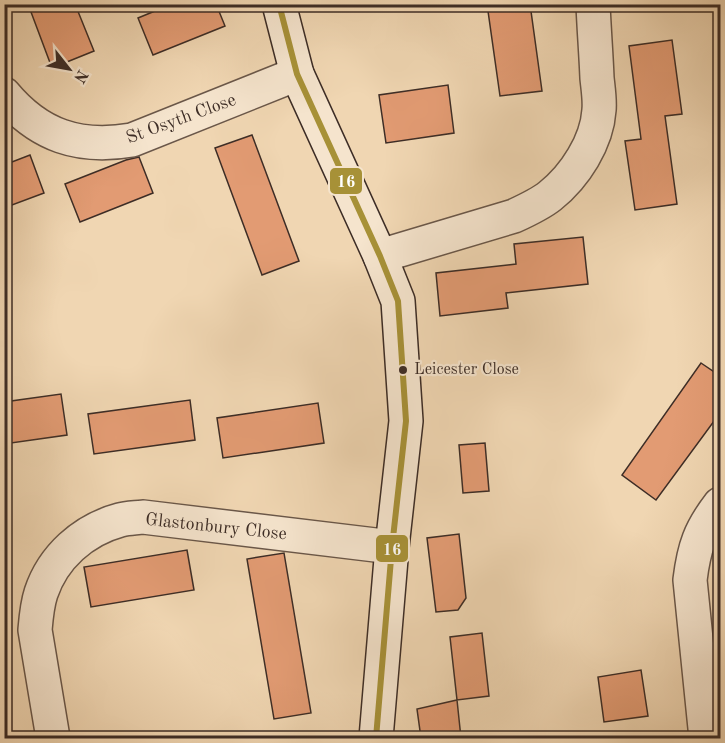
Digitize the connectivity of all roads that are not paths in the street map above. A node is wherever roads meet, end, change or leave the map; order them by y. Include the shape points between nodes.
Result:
1 (279, 4) edge
2 (593, 4) edge
3 (297, 74) junction
4 (4, 94) edge
5 (380, 256) junction
6 (720, 504) edge
7 (392, 548) junction
8 (52, 738) edge
9 (376, 738) edge
10 (706, 738) edge

1 - 3 street
2 - 5 street via 599,110 588,148 565,182 550,196 514,216
3 - 4 street, St Osyth Close via 132,140 112,143 71,140 52,134 17,109
3 - 5 street
5 - 7 street via 398,301 405,421
6 - 10 street via 701,534 690,580
7 - 8 street, Glastonbury Close via 143,517 101,526 66,551 51,570 40,594 35,630
7 - 9 street

